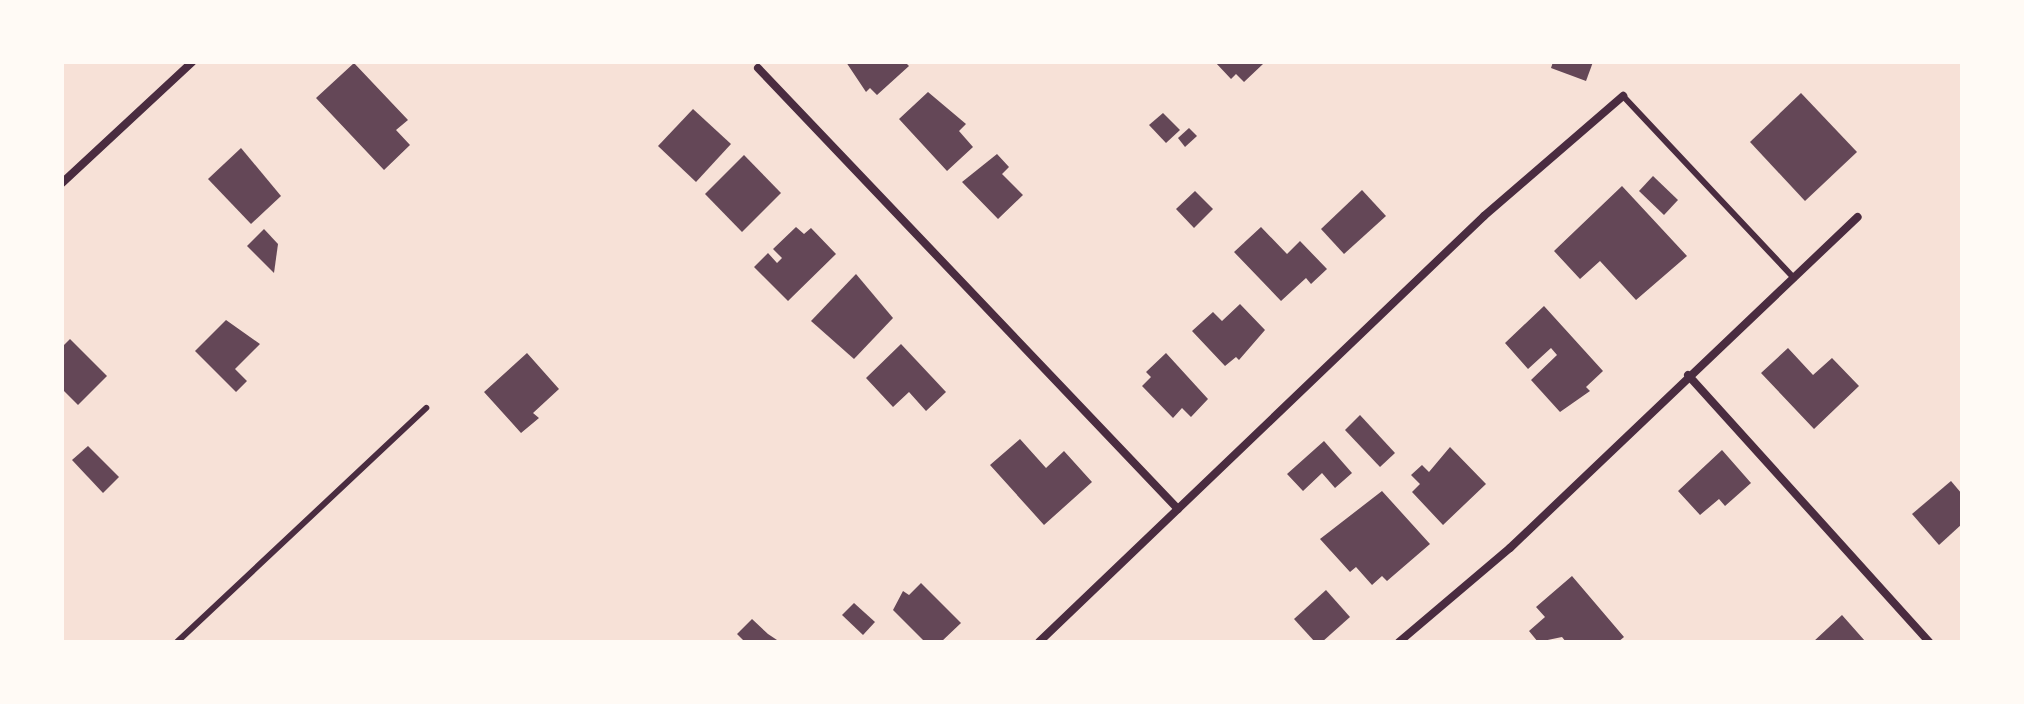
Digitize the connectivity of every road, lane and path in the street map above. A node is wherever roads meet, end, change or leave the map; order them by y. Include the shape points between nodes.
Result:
1 (192, 62) edge
2 (758, 68) dead end
3 (1623, 96) joint
4 (62, 183) edge
5 (1858, 217) dead end
6 (1794, 278) junction
7 (1688, 375) junction
8 (426, 408) dead end
9 (1178, 509) junction
10 (177, 642) edge
11 (1039, 642) edge
12 (1399, 642) edge
13 (1929, 642) edge

1 - 4 street
2 - 9 street
3 - 6 lane
3 - 9 street via 1484,216
5 - 6 street
6 - 7 street
7 - 12 street via 1510,548
7 - 13 street
8 - 10 lane
9 - 11 street

